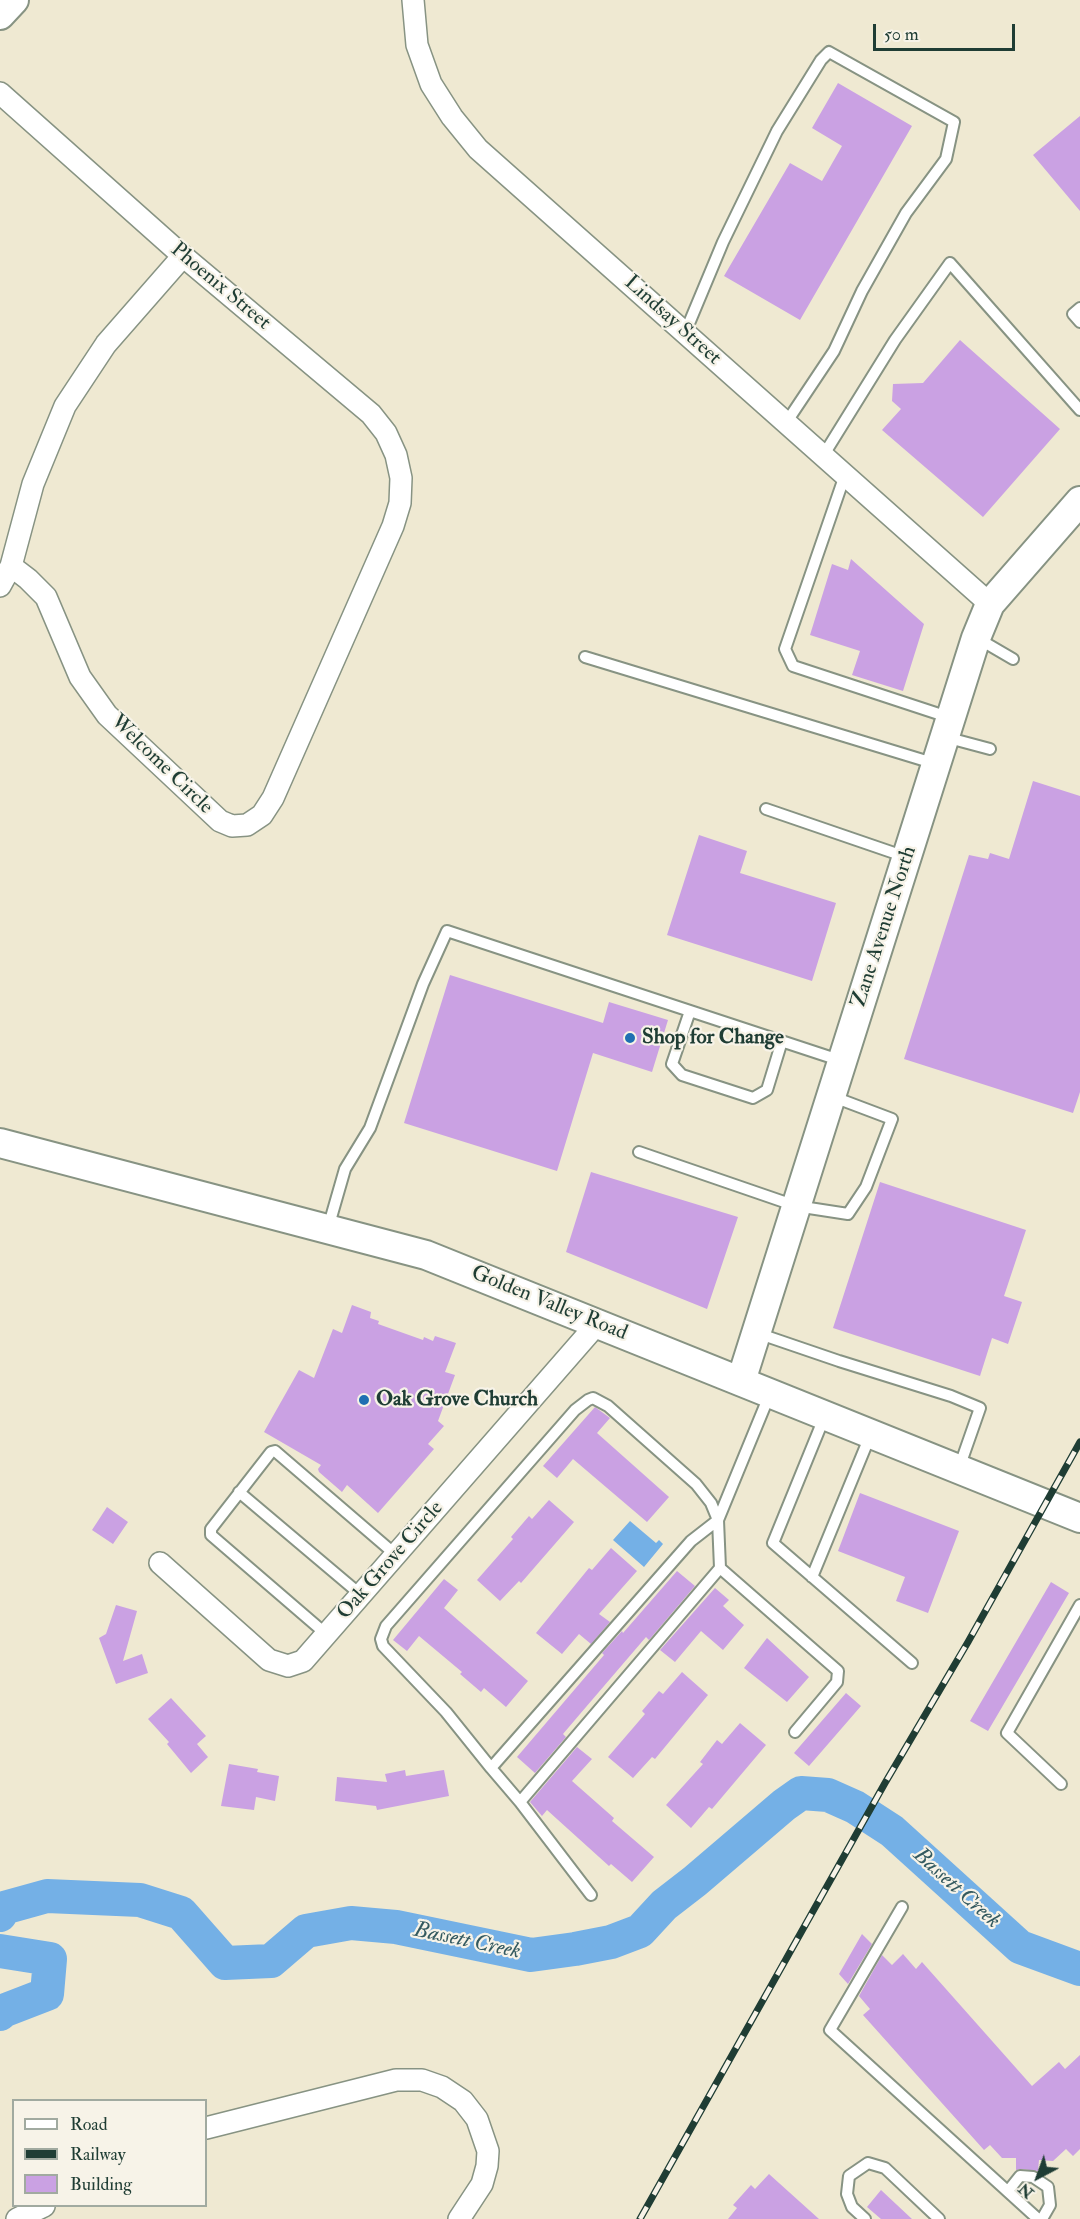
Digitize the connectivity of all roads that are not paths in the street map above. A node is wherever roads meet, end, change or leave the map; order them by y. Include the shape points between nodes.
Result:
1 (14, 0) edge
2 (413, 0) edge
3 (0, 15) edge
4 (0, 93) edge
5 (183, 256) junction
6 (1080, 308) edge
7 (1080, 322) edge
8 (685, 333) junction
9 (1080, 410) edge
10 (786, 423) junction
11 (823, 456) junction
12 (845, 475) junction
13 (400, 503) joint
14 (1079, 504) edge
15 (11, 566) junction
16 (0, 586) edge
17 (990, 604) junction
18 (976, 638) junction
19 (585, 657) dead end
20 (1013, 659) dead end
21 (948, 728) junction
22 (990, 749) dead end
23 (936, 764) junction
24 (766, 809) dead end
25 (907, 857) junction
26 (690, 1011) junction
27 (782, 1041) junction
28 (842, 1061) junction
29 (831, 1096) junction
30 (0, 1143) edge
31 (639, 1152) dead end
32 (796, 1206) junction
33 (328, 1228) junction
34 (597, 1324) junction
35 (756, 1332) junction
36 (741, 1381) junction
37 (771, 1393) junction
38 (825, 1415) junction
39 (872, 1433) junction
40 (959, 1469) junction
41 (239, 1492) junction
42 (1080, 1518) edge
43 (718, 1520) junction
44 (396, 1555) junction
45 (160, 1563) dead end
46 (720, 1568) junction
47 (812, 1577) junction
48 (361, 1595) junction
49 (1080, 1605) edge
50 (326, 1634) junction
51 (912, 1663) dead end
52 (795, 1732) dead end
53 (491, 1768) junction
54 (1061, 1784) dead end
55 (520, 1802) junction
56 (591, 1894) dead end
57 (902, 1907) dead end
58 (207, 2128) edge
59 (1008, 2191) junction
60 (40, 2207) edge
61 (17, 2219) edge
62 (459, 2219) edge
63 (865, 2219) edge
64 (939, 2219) edge
65 (1040, 2219) edge

1 - 3 street
2 - 8 street, Lindsay Street via 417,45 431,84 478,149
4 - 5 street, Phoenix Street
5 - 13 street, Phoenix Street via 371,414 396,455 401,478
5 - 15 street via 106,344 65,406 33,484
6 - 7 lane via 1073,314
8 - 10 street, Lindsay Street
8 - 10 lane via 777,130 829,52 954,122 946,159 906,213 834,351
9 - 11 lane via 950,263 895,340
10 - 11 street, Lindsay Street
11 - 12 street, Lindsay Street
12 - 17 street, Lindsay Street
12 - 21 lane via 784,650 793,666
13 - 15 street, Welcome Circle via 273,798 262,815 247,825 232,826 220,821 107,715 80,677 46,597
14 - 17 street, Zane Avenue North
15 - 16 street
17 - 18 street, Zane Avenue North
18 - 20 lane
18 - 21 street, Zane Avenue North
19 - 23 lane
21 - 22 lane
21 - 23 street, Zane Avenue North
23 - 25 street, Zane Avenue North
24 - 25 lane
25 - 28 street, Zane Avenue North
26 - 27 lane
26 - 27 lane via 672,1064 682,1076 753,1098 767,1090
26 - 33 lane via 447,931 423,984 370,1128 345,1169
27 - 28 lane
28 - 29 street, Zane Avenue North
29 - 32 street, Zane Avenue North
29 - 32 lane via 892,1119 866,1187 848,1214
30 - 33 street, Golden Valley Road
31 - 32 lane
32 - 35 street, Zane Avenue North
33 - 34 street, Golden Valley Road via 426,1255
34 - 36 street, Golden Valley Road
34 - 44 street, Oak Grove Circle
35 - 36 street, Zane Avenue North
35 - 40 lane via 980,1408
36 - 37 street, Golden Valley Road
37 - 38 street, Golden Valley Road
37 - 43 lane
38 - 39 street, Golden Valley Road
38 - 47 lane via 773,1543
39 - 40 street, Golden Valley Road
39 - 47 lane
40 - 42 street, Golden Valley Road
41 - 44 lane via 270,1452 275,1451
41 - 48 lane
41 - 50 lane via 211,1534
43 - 46 lane
43 - 53 lane via 691,1541
43 - 53 lane via 696,1484 608,1406 593,1398 575,1410 382,1633 383,1646 446,1712
44 - 48 street, Oak Grove Circle
45 - 50 street, Oak Grove Circle via 269,1660 288,1666 303,1661
46 - 52 lane via 838,1671 837,1682
46 - 55 lane
47 - 51 lane
48 - 50 street, Oak Grove Circle
49 - 54 lane via 1007,1733
53 - 55 lane
55 - 56 lane
57 - 59 lane via 830,2030
58 - 62 street via 396,2080 422,2080 442,2087 463,2101 477,2119 488,2151 482,2184
59 - 65 lane
59 - 65 lane via 1020,2176 1033,2177 1048,2187 1050,2205
60 - 61 street
63 - 64 lane via 852,2207 847,2194 849,2176 868,2163 885,2168

